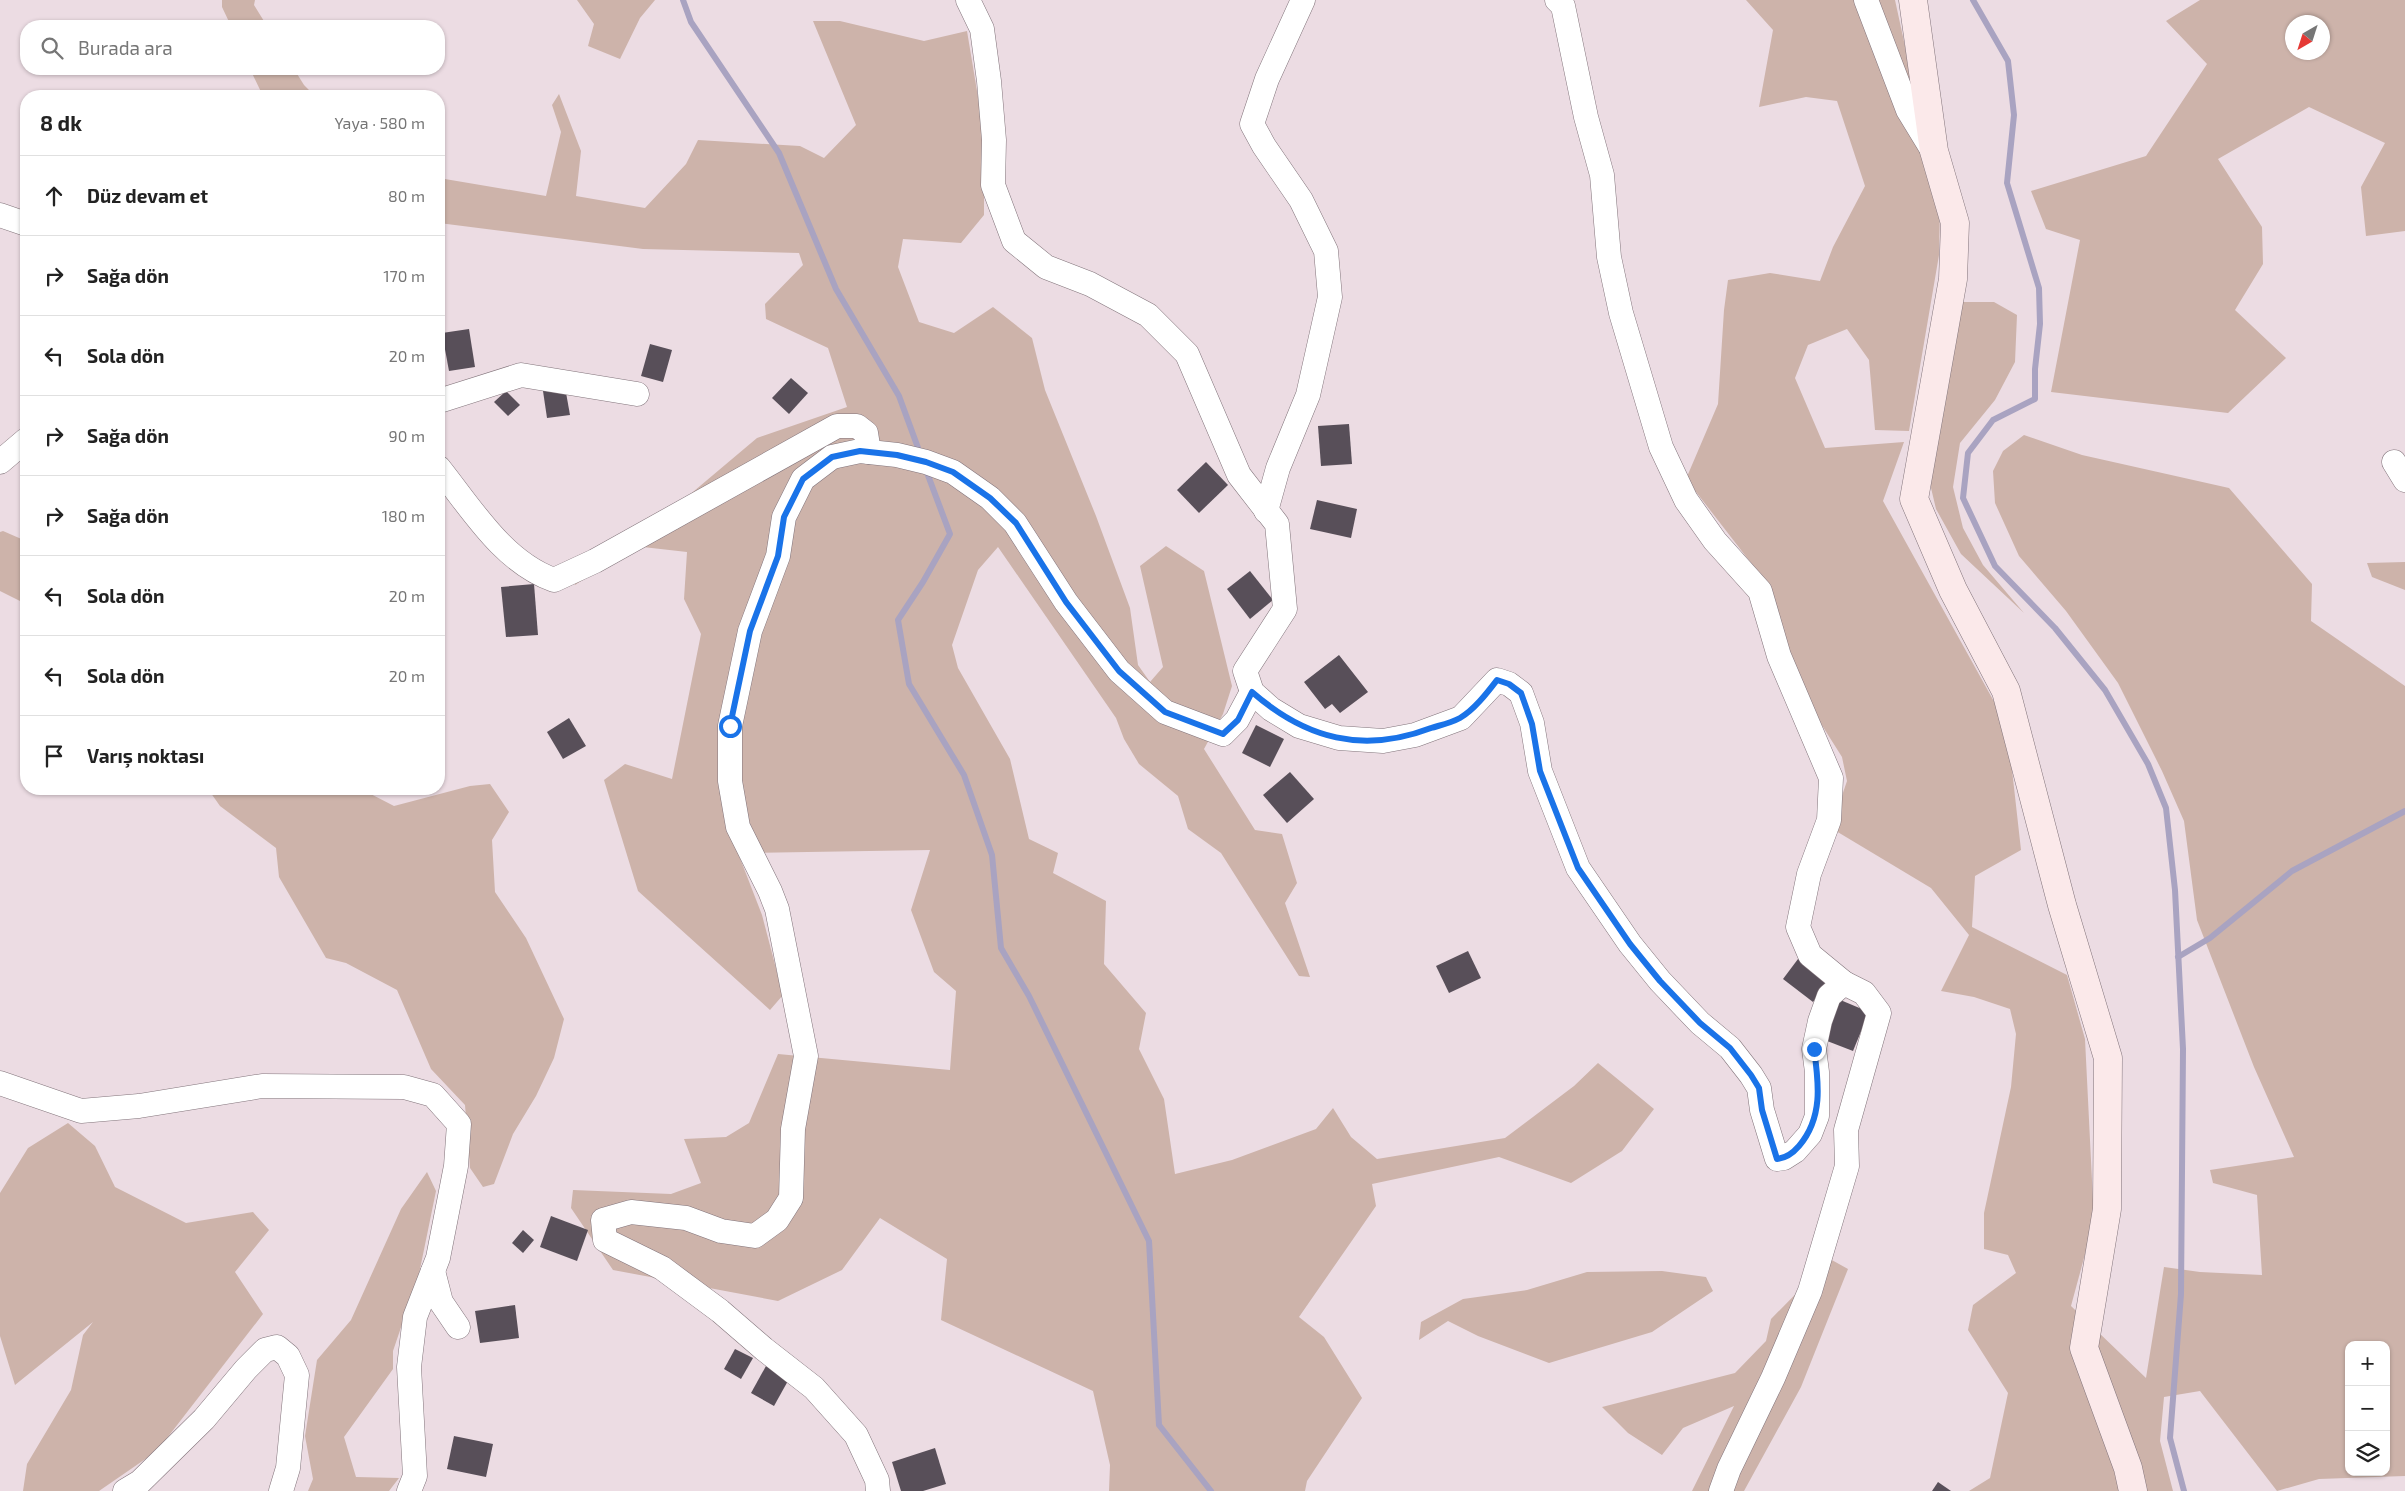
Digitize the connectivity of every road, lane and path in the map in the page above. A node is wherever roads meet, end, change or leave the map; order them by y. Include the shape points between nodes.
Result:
1 (968, 0) edge
2 (1303, 0) edge
3 (1557, 0) edge
4 (1866, 0) edge
5 (1914, 0) edge
6 (1934, 152) junction
7 (0, 215) edge
8 (20, 222) edge
9 (637, 394) dead end
10 (445, 399) edge
11 (20, 445) edge
12 (869, 452) junction
13 (0, 462) edge
14 (445, 476) edge
15 (1266, 511) junction
16 (1252, 692) junction
17 (1844, 983) junction
18 (0, 1084) edge
19 (433, 1271) junction
20 (458, 1328) dead end
21 (125, 1491) edge
22 (282, 1491) edge
23 (409, 1491) edge
24 (878, 1491) edge
25 (1720, 1491) edge
26 (2133, 1491) edge

1 - 15 street via 982,30 989,81 994,140 993,185 1014,241 1046,267 1090,284 1148,315 1187,354 1239,475
2 - 15 street via 1267,78 1252,124 1301,200 1326,251 1330,297 1308,395 1278,468
3 - 17 street via 1563,6 1586,118 1602,175 1609,257 1621,314 1661,448 1686,500 1715,540 1760,590 1779,656 1831,778 1829,820 1809,874 1798,927 1810,955
4 - 6 street via 1908,110
5 - 6 street
6 - 26 street via 1955,223 1953,279 1914,499 1953,590 2006,691 2062,905 2108,1058 2107,1209 2084,1348 2128,1468
7 - 8 street
9 - 10 street via 520,375
11 - 13 street
12 - 14 street via 866,433 857,426 837,426 595,561 554,580 537,574 496,540
12 - 16 street via 919,460 953,472 990,498 1016,523 1066,602 1119,671 1165,712 1223,734 1238,720
12 - 24 street via 832,457 803,479 784,517 778,556 750,631 730,726 730,781 738,827 776,909 806,1056 793,1129 791,1198 777,1220 755,1236 721,1231 686,1218 631,1212 603,1220 605,1240 662,1268 814,1388 856,1436 877,1480
15 - 16 street via 1276,524 1285,609 1245,671
16 - 17 street via 1271,709 1299,726 1339,738 1383,742 1415,735 1461,718 1497,680 1521,693 1532,724 1540,771 1578,868 1630,944 1660,981 1700,1023 1730,1048 1751,1075 1759,1088 1777,1159 1795,1151 1810,1134 1817,1116 1818,1072 1814,1049 1829,996
17 - 25 street via 1864,993 1878,1013 1846,1130 1847,1166 1810,1291
18 - 19 street via 81,1111 139,1106 262,1086 380,1085 433,1095 459,1124 456,1166
19 - 20 street via 441,1302
19 - 23 street via 415,1317 409,1367 415,1476
21 - 22 street via 140,1482 204,1419 265,1350 277,1348 288,1356 297,1374 288,1468

